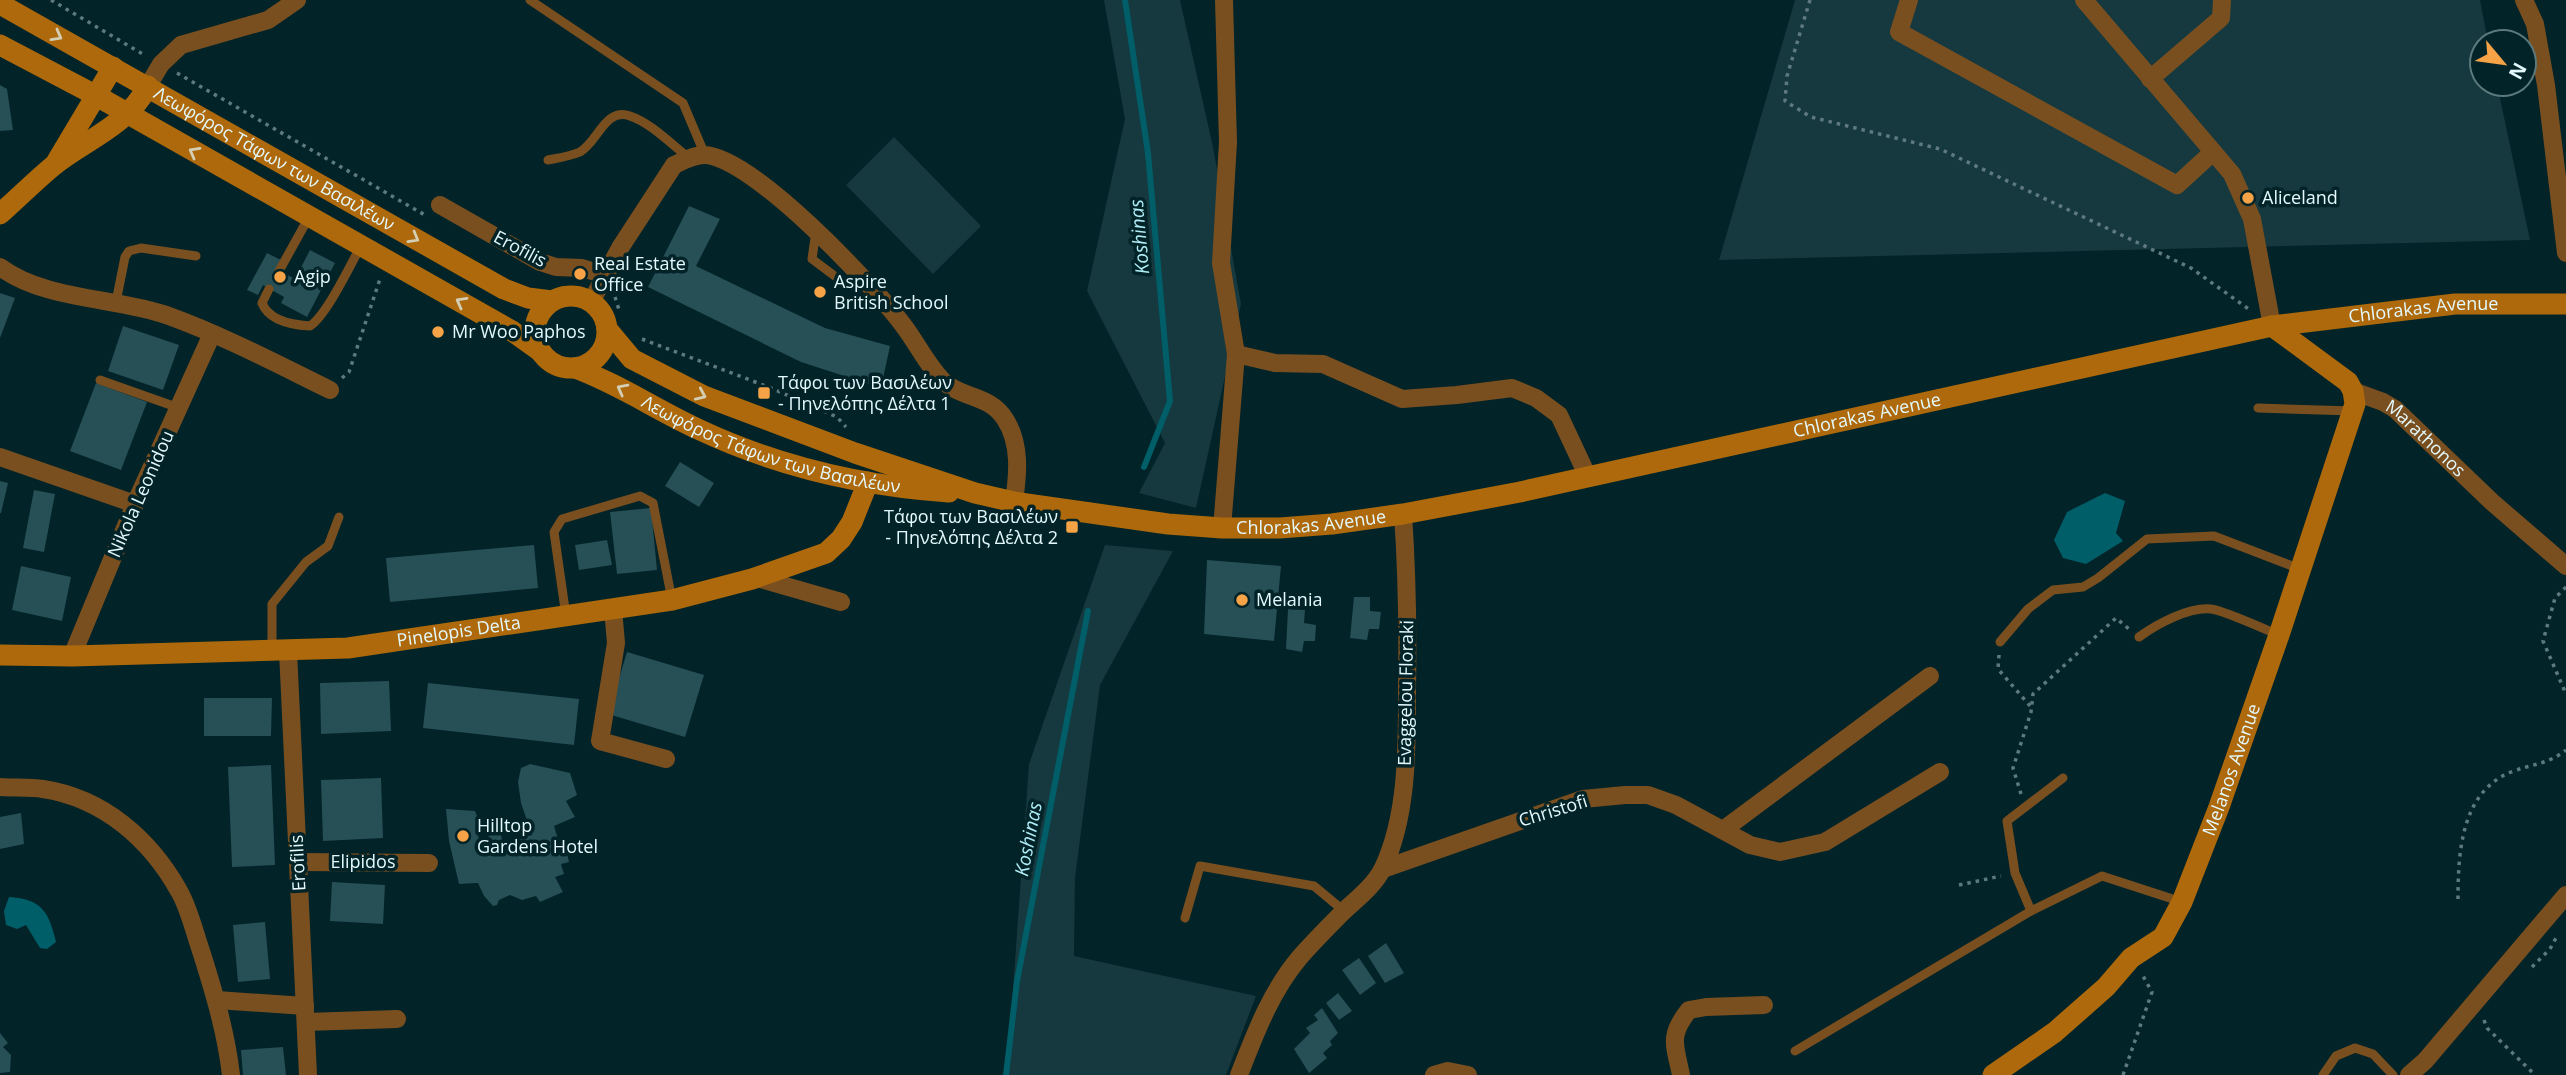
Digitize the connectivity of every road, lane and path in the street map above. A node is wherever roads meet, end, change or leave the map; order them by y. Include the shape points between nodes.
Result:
1 (51, 0) edge
2 (296, 0) edge
3 (530, 0) edge
4 (1224, 0) edge
5 (1810, 0) edge
6 (1909, 0) edge
7 (2084, 0) edge
8 (2222, 0) edge
9 (2527, 1) edge
10 (0, 4) edge
11 (0, 44) edge
12 (161, 64) junction
13 (113, 67) junction
14 (2150, 79) junction
15 (148, 86) junction
16 (94, 95) junction
17 (128, 115) junction
18 (2213, 152) junction
19 (697, 157) junction
20 (548, 160) dead end
21 (54, 165) junction
22 (440, 205) dead end
23 (0, 214) edge
24 (310, 217) junction
25 (361, 246) junction
26 (2566, 253) edge
27 (197, 256) dead end
28 (386, 260) junction
29 (0, 267) edge
30 (279, 271) dead end
31 (605, 275) junction
32 (269, 289) dead end
33 (552, 301) junction
34 (116, 302) junction
35 (591, 302) junction
36 (2566, 304) edge
37 (2272, 326) junction
38 (607, 329) junction
39 (212, 334) junction
40 (540, 351) junction
41 (1236, 355) junction
42 (575, 368) junction
43 (100, 380) dead end
44 (330, 390) joint
45 (2353, 401) junction
46 (178, 408) junction
47 (2258, 408) dead end
48 (0, 457) edge
49 (1588, 477) junction
50 (868, 482) junction
51 (975, 493) junction
52 (1014, 502) junction
53 (135, 504) junction
54 (1403, 514) junction
55 (339, 517) dead end
56 (1168, 524) joint
57 (1222, 528) junction
58 (2566, 566) edge
59 (2300, 569) junction
60 (757, 578) junction
61 (2566, 587) edge
62 (672, 600) junction
63 (841, 603) dead end
64 (613, 608) junction
65 (566, 616) junction
66 (2279, 635) junction
67 (2139, 637) joint
68 (2000, 642) joint
69 (280, 651) junction
70 (0, 655) edge
71 (72, 656) junction
72 (1930, 676) dead end
73 (2566, 694) edge
74 (2031, 707) junction
75 (2566, 750) edge
76 (666, 759) dead end
77 (1940, 772) dead end
78 (2063, 778) dead end
79 (0, 787) edge
80 (2025, 807) junction
81 (1723, 830) junction
82 (298, 862) junction
83 (429, 863) dead end
84 (1382, 869) junction
85 (2015, 873) junction
86 (1959, 885) dead end
87 (2566, 895) edge
88 (2458, 898) dead end
89 (2182, 902) junction
90 (1345, 911) junction
91 (2031, 911) junction
92 (1185, 918) dead end
93 (2543, 922) junction
94 (2131, 958) junction
95 (2530, 968) dead end
96 (217, 1000) junction
97 (1764, 1004) dead end
98 (305, 1014) junction
99 (2483, 1017) dead end
100 (397, 1019) dead end
101 (1795, 1051) dead end
102 (231, 1075) edge
103 (308, 1075) edge
104 (1239, 1075) edge
105 (1434, 1075) edge
106 (1468, 1075) edge
107 (1681, 1075) edge
108 (1993, 1075) edge
109 (2123, 1075) edge
110 (2323, 1075) edge
111 (2393, 1075) edge
112 (2409, 1075) edge
113 (2535, 1075) edge

1 - 12 path
2 - 12 street via 268,20 181,45
3 - 19 lane via 683,103
4 - 41 street via 1228,142 1222,263
5 - 37 path via 1787,76 1785,102 1811,117 1940,149 2191,268
6 - 18 street via 1899,32 2177,185
7 - 14 street
8 - 14 street via 2221,18
9 - 26 street via 2546,85
10 -> 13 main road, Λεωφόρος Τάφων των Βασιλέων
11 - 16 main road, Λεωφόρος Τάφων των Βασιλέων
12 - 15 street
13 - 15 main road, Λεωφόρος Τάφων των Βασιλέων
13 - 16 main road
14 - 18 street
15 - 17 main road
15 -> 33 main road, Λεωφόρος Τάφων των Βασιλέων via 504,289
16 - 17 main road, Λεωφόρος Τάφων των Βασιλέων
16 - 21 main road
17 - 21 main road
24 -> 17 main road, Λεωφόρος Τάφων των Βασιλέων
18 - 37 street via 2232,174 2252,219
19 - 20 lane via 623,114 610,119 578,153
19 - 31 street via 674,165
19 - 52 street via 725,160 746,172 817,231 872,288 944,381 996,408 1014,438 1018,476
21 - 23 main road
22 - 31 street, Erofilis via 540,262
24 - 25 main road, Λεωφόρος Τάφων των Βασιλέων
24 - 30 lane
25 - 28 main road, Λεωφόρος Τάφων των Βασιλέων
25 - 32 lane via 310,326 281,321 268,313 262,303
27 - 34 lane via 141,248 129,251
40 -> 28 main road, Λεωφόρος Τάφων των Βασιλέων
28 - 44 path via 349,372
29 - 34 street via 27,283
31 - 35 street
33 - 35 main road via 573,296
33 - 40 main road via 535,329
34 - 39 street
35 - 38 main road via 605,318
36 - 37 main road, Chlorakas Avenue via 2455,304
37 - 45 main road, Marathonos via 2348,383
37 - 49 main road, Chlorakas Avenue
38 - 42 main road via 602,351
38 -> 51 main road, Λεωφόρος Τάφων των Βασιλέων via 632,359 704,396
39 - 44 street
39 - 46 street, Nikola Leonidou
40 - 42 main road via 555,364
41 - 49 street via 1275,363 1324,365 1402,399 1511,388 1536,398 1559,415
41 - 57 street
50 -> 42 main road, Λεωφόρος Τάφων των Βασιλέων via 737,446
43 - 46 lane
45 - 47 lane
45 - 58 street, Marathonos via 2383,402 2395,409
45 - 59 main road, Melanos Avenue
46 - 53 street, Nikola Leonidou
48 - 53 street
49 - 54 main road, Chlorakas Avenue
50 - 51 main road, Λεωφόρος Τάφων των Βασιλέων
50 - 60 main road, Pinelopis Delta via 842,539 826,553
51 - 52 main road, Λεωφόρος Τάφων των Βασιλέων
52 - 56 main road, Λεωφόρος Τάφων των Βασιλέων
53 - 71 street, Nikola Leonidou
54 - 57 main road, Chlorakas Avenue via 1332,524
54 - 84 street, Evaggelou Floraki via 1407,755 1402,798
55 - 69 lane via 328,547 306,562 272,604
56 - 57 main road, Chlorakas Avenue
59 - 66 main road, Melanos Avenue
59 - 68 lane via 2214,536 2147,539 2083,587 2053,590 2028,609
60 - 62 main road, Pinelopis Delta
60 - 63 street
61 - 73 path via 2555,598 2543,641
62 - 64 main road, Pinelopis Delta
62 - 65 lane via 653,503 640,496 562,519 554,532
64 - 65 main road, Pinelopis Delta
64 - 76 street via 616,643 600,741
65 - 69 main road, Pinelopis Delta via 348,648
66 - 67 lane via 2211,609 2177,615
66 - 89 main road, Melanos Avenue
67 - 74 path via 2116,618 2033,694
68 - 74 path via 1998,669
69 - 71 main road, Pinelopis Delta
69 - 82 street, Erofilis
70 - 71 main road, Pinelopis Delta
72 - 81 street
74 - 80 path via 2013,768
75 - 88 path via 2488,787 2469,816 2461,840
77 - 81 street, Christofi via 1825,842 1780,852 1750,845
78 - 80 lane
79 - 96 street via 43,789 79,799 133,831 180,892
80 - 85 lane via 2007,821
81 - 84 street, Christofi via 1648,795 1583,799
82 - 83 street, Elipidos
82 - 98 street, Erofilis
84 - 90 street
85 - 86 path
85 - 91 lane
87 - 93 street
89 - 91 lane via 2102,876
89 - 94 main road, Melanos Avenue via 2163,937
90 - 92 lane via 1314,886 1200,866
90 - 104 street via 1281,982
91 - 101 lane
93 - 95 path via 2558,934
93 - 112 street
94 - 108 main road, Melanos Avenue via 2082,1010
94 - 109 path via 2152,992
96 - 98 street
96 - 102 street
97 - 107 street via 1689,1010 1674,1037
98 - 100 street
98 - 103 street, Erofilis
99 - 113 path via 2487,1028
105 - 106 street
110 - 111 lane via 2336,1056 2355,1048 2372,1054

